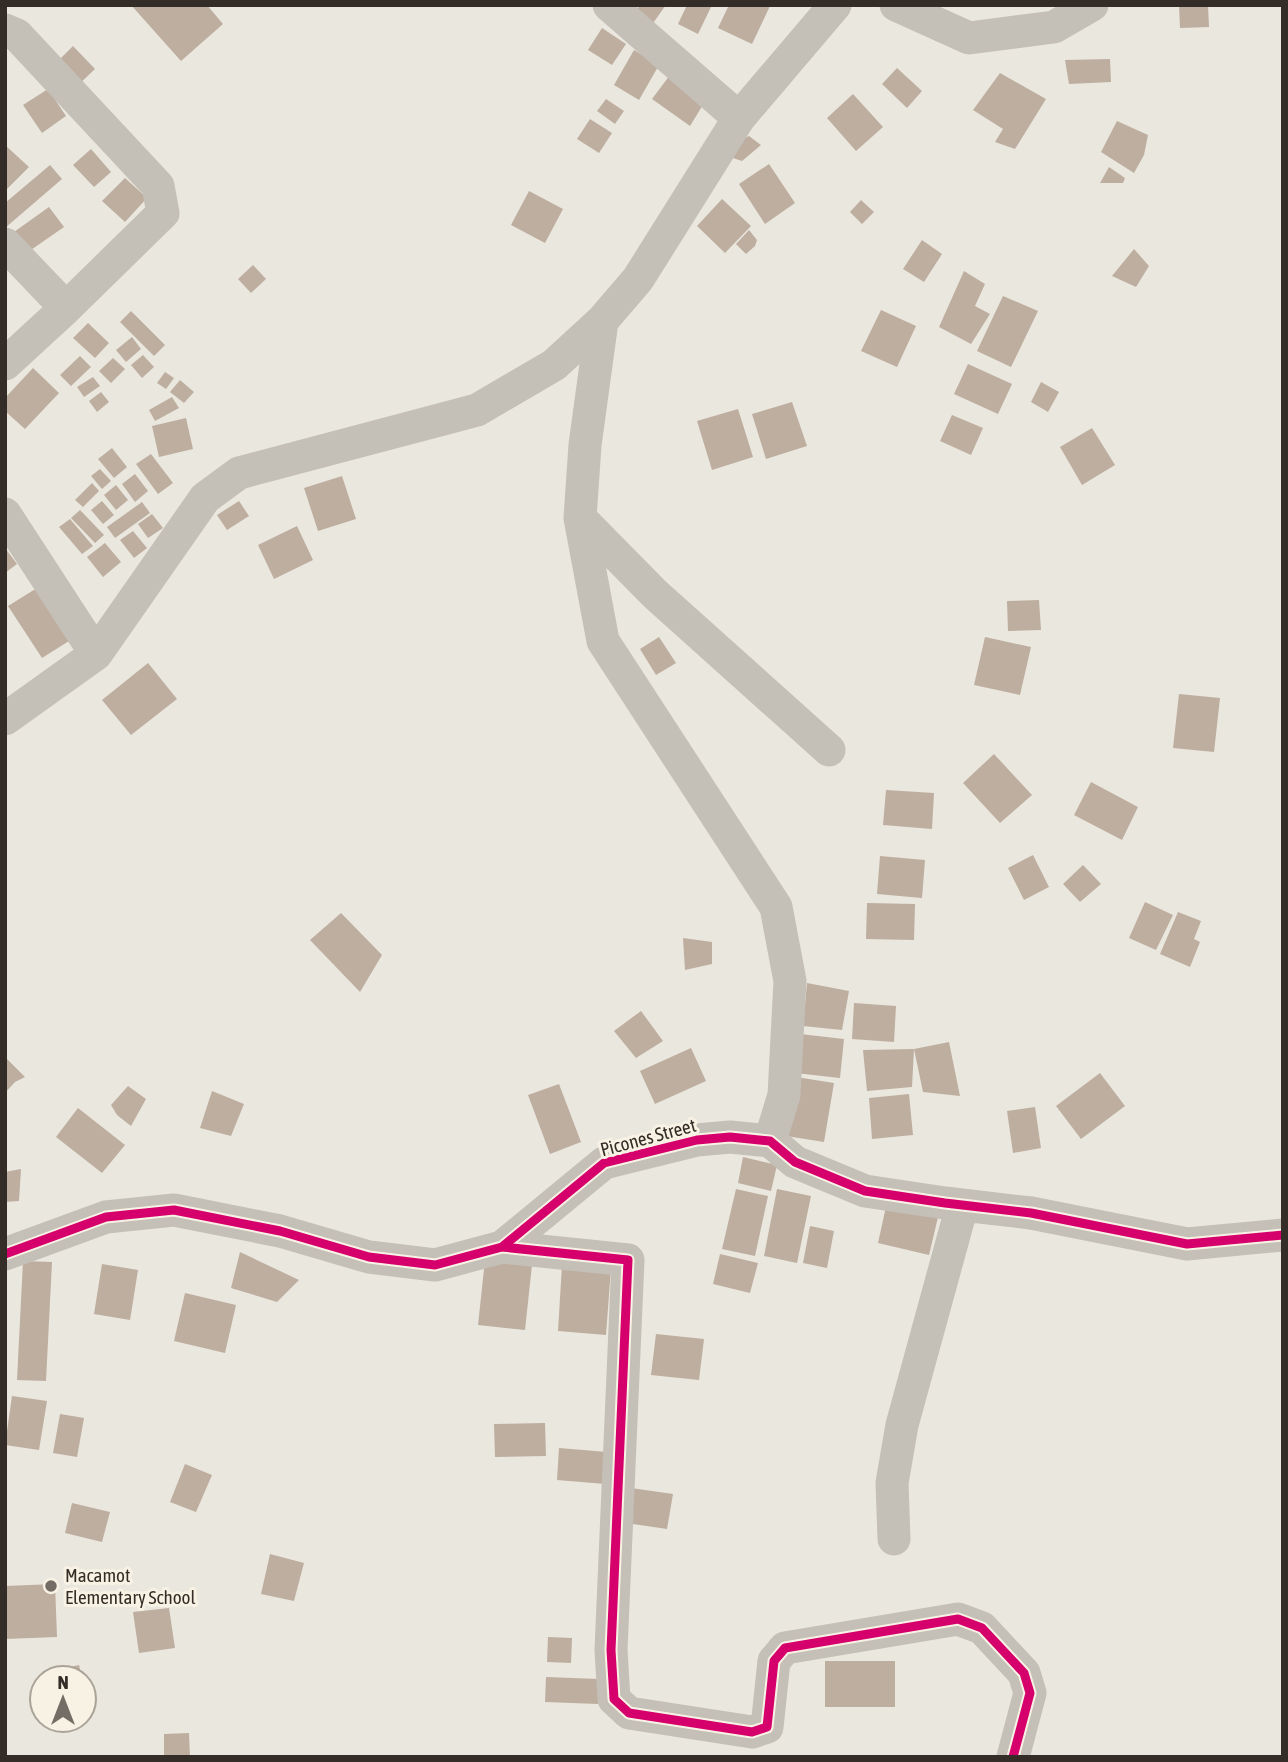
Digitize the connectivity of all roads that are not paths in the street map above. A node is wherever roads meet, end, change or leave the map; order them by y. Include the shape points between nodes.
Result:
1 (609, 5) edge
2 (835, 5) edge
3 (896, 5) edge
4 (1092, 5) edge
5 (5, 30) edge
6 (738, 118) junction
7 (5, 244) edge
8 (66, 308) junction
9 (602, 321) junction
10 (5, 364) edge
11 (5, 514) edge
12 (580, 518) junction
13 (96, 654) junction
14 (5, 719) edge
15 (829, 750) dead end
16 (770, 1141) junction
17 (962, 1206) junction
18 (1283, 1234) edge
19 (502, 1247) junction
20 (5, 1254) edge
21 (894, 1539) dead end
22 (1013, 1757) edge

1 - 6 street
2 - 6 street
3 - 4 street via 969,38 1054,27
5 - 8 street via 18,35 158,186 163,213
6 - 9 street via 638,279
7 - 8 street
8 - 10 street
9 - 12 street
9 - 13 street via 554,365 477,410 239,473 205,498
11 - 13 street
12 - 15 street via 656,594
12 - 16 street via 603,641 776,907 790,981 784,1096
13 - 14 street
16 - 17 street via 795,1162 865,1191
16 - 19 street, Picones Street via 697,1140 604,1163
17 - 18 street via 1031,1213 1187,1244
17 - 21 street via 902,1425 892,1483
19 - 20 street, Picones Street via 435,1265 369,1257 280,1231 174,1210 106,1217
19 - 22 street via 628,1260 611,1650 614,1699 629,1713 752,1732 767,1727 774,1661 785,1648 958,1619 982,1628 1024,1673 1030,1693

